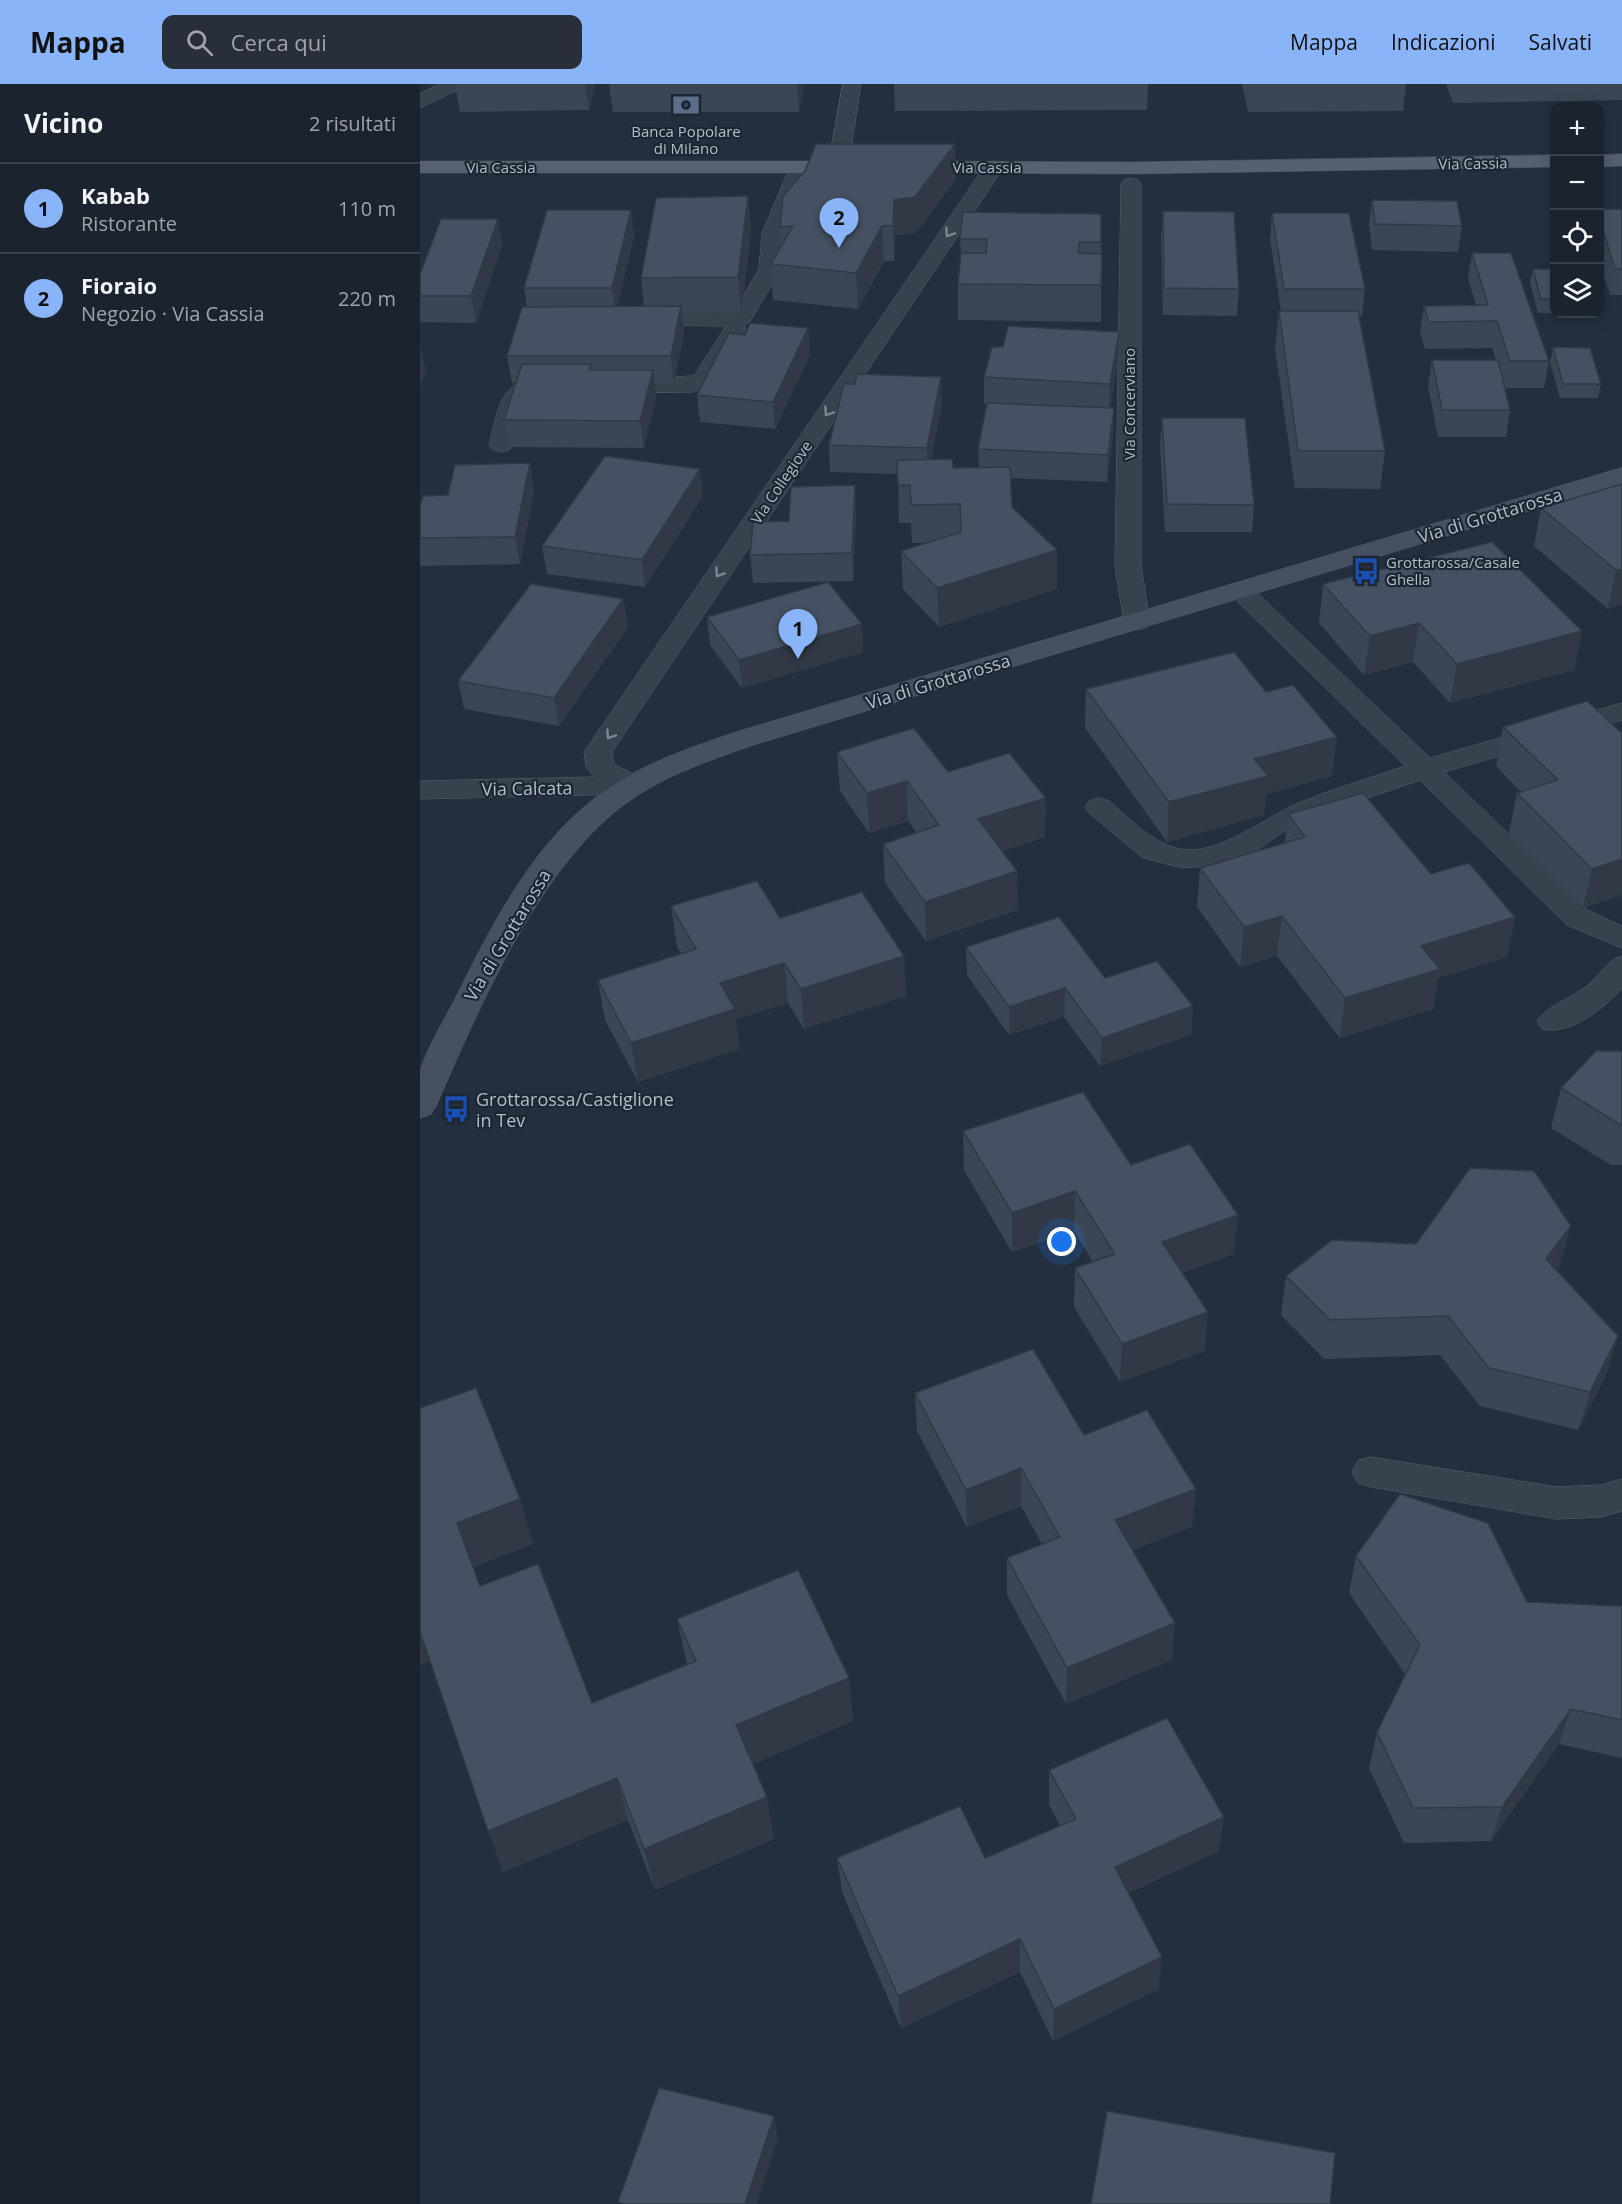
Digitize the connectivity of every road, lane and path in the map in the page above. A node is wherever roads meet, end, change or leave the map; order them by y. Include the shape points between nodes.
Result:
1 (455, 84) edge
2 (852, 84) edge
3 (420, 102) edge
4 (1622, 160) edge
5 (1550, 161) edge
6 (1604, 161) edge
7 (420, 167) edge
8 (800, 167) junction
9 (837, 167) junction
10 (872, 167) edge
11 (896, 167) edge
12 (994, 167) junction
13 (1131, 184) dead end
14 (614, 318) edge
15 (740, 320) junction
16 (588, 386) edge
17 (541, 387) edge
18 (501, 445) dead end
19 (1622, 475) edge
20 (1240, 590) junction
21 (1137, 622) junction
22 (1622, 711) edge
23 (1425, 769) junction
24 (633, 785) junction
25 (420, 790) edge
26 (1099, 807) dead end
27 (1622, 939) edge
28 (1622, 966) edge
29 (1553, 1021) dead end
30 (420, 1106) edge
31 (1371, 1472) dead end
32 (1622, 1495) edge

1 - 3 street
2 - 9 street
4 - 6 main road
5 - 12 main road, Via Cassia
7 - 8 main road, Via Cassia
8 - 9 main road, Via Cassia
8 - 15 street via 772,233 770,269
9 - 10 main road, Via Cassia
11 - 12 main road, Via Cassia
12 -> 24 street, Via Collegiove via 598,752 598,763 608,775
13 - 21 street, Via Concerviano via 1128,566
14 - 15 street
15 - 16 street via 702,381 693,385
17 - 18 street via 520,390 515,396
19 - 20 street, Via di Grottarossa
20 - 21 street, Via di Grottarossa
20 - 23 street
21 - 24 street, Via di Grottarossa via 743,739 672,764
22 - 23 street
23 - 26 street via 1311,808 1216,856 1183,859 1154,851
23 - 27 street via 1578,918
24 - 25 street, Via Calcata
24 - 30 street, Via di Grottarossa via 571,836 527,896 453,1030
28 - 29 street via 1583,1006
31 - 32 street via 1557,1503 1601,1501

